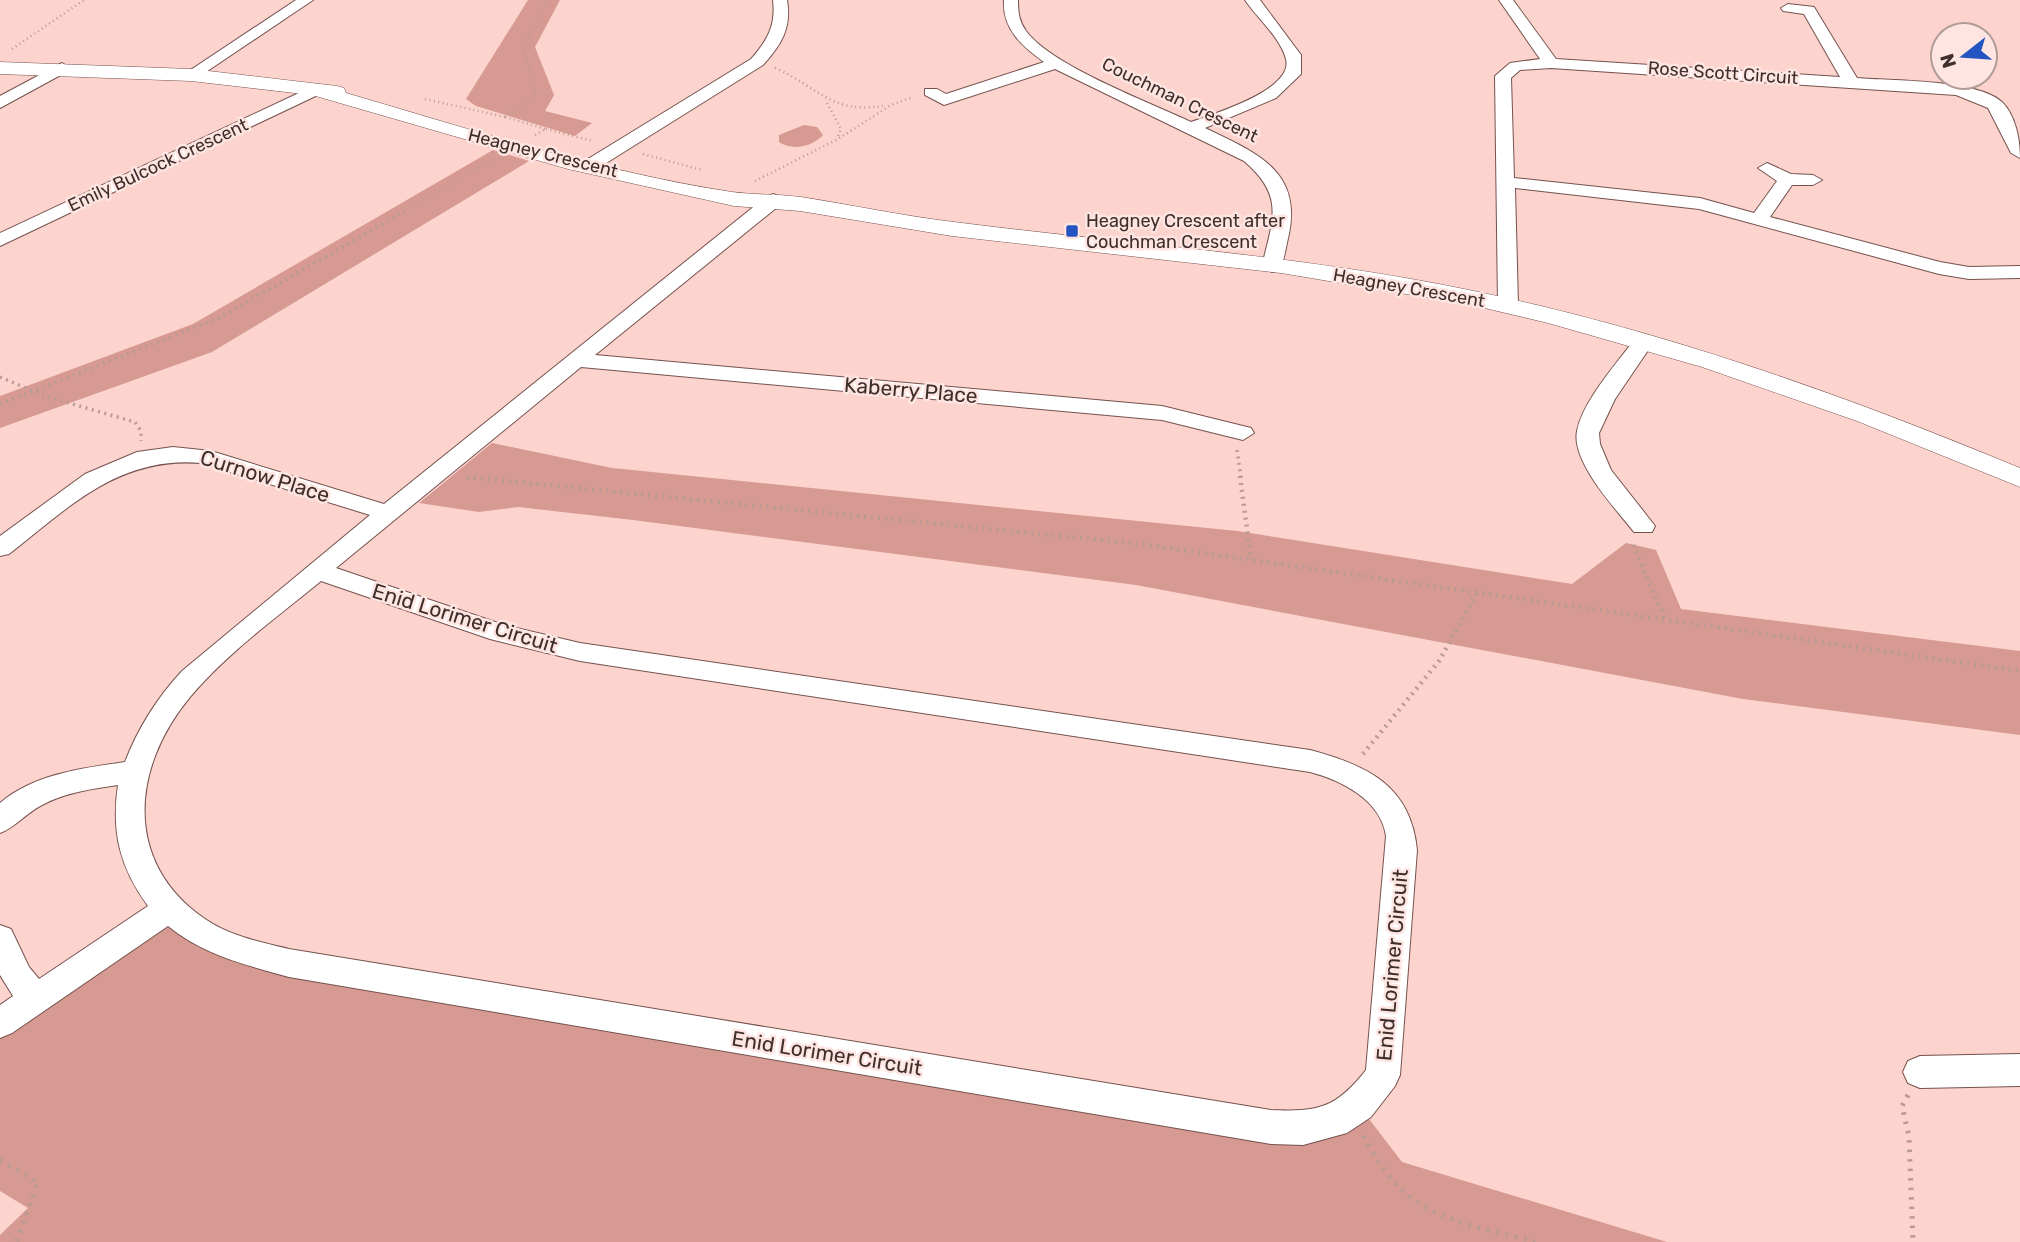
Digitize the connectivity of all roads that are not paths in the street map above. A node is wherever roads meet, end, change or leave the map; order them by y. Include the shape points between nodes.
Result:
1 (306, 0) edge
2 (780, 0) edge
3 (1011, 0) edge
4 (1252, 0) edge
5 (1506, 0) edge
6 (1788, 8) dead end
7 (1809, 10) junction
8 (1830, 11) dead end
9 (5, 59) edge
10 (1056, 63) junction
11 (1551, 63) junction
12 (62, 68) junction
13 (191, 75) junction
14 (1851, 82) junction
15 (316, 90) junction
16 (944, 100) road end
17 (0, 103) edge
18 (1190, 128) junction
19 (611, 153) junction
20 (2020, 153) edge
21 (589, 166) junction
22 (1767, 168) dead end
23 (1787, 179) junction
24 (1813, 180) dead end
25 (1506, 181) junction
26 (774, 200) junction
27 (1759, 219) junction
28 (0, 240) edge
29 (1272, 265) junction
30 (2020, 272) edge
31 (1508, 305) junction
32 (1644, 340) junction
33 (576, 360) junction
34 (1243, 433) road end
35 (2020, 478) edge
36 (388, 513) junction
37 (1643, 526) road end
38 (0, 548) edge
39 (317, 571) junction
40 (135, 772) junction
41 (0, 821) edge
42 (170, 908) junction
43 (0, 938) edge
44 (35, 999) junction
45 (0, 1023) edge
46 (2020, 1070) edge
47 (1920, 1072) dead end

1 - 13 street
2 - 19 street via 781,31 755,64
3 - 10 street, Couchman Crescent via 1018,31
4 - 18 street via 1289,50 1294,72 1270,95
5 - 11 street
6 - 7 street
7 - 8 street
7 - 14 street
9 - 12 street, Heagney Crescent
10 - 16 street
10 - 18 street, Couchman Crescent
11 - 14 street, Rose Scott Circuit
11 - 25 street, Rose Scott Circuit via 1516,66 1503,76
12 - 13 street, Heagney Crescent
12 - 17 street
13 - 15 street, Heagney Crescent
14 - 20 street, Rose Scott Circuit via 1943,87 1975,94 1995,105
15 - 19 street, Heagney Crescent via 434,107
15 - 21 street, Heagney Crescent
15 - 28 street, Emily Bulcock Crescent
18 - 29 street, Couchman Crescent via 1250,157 1274,177 1283,209
19 - 21 street
19 - 26 street, Heagney Crescent
21 - 26 street, Heagney Crescent via 738,200
22 - 23 street
23 - 24 street
23 - 27 street
25 - 27 street via 1662,198
25 - 31 street, Rose Scott Circuit
26 - 29 street, Heagney Crescent via 950,228
26 - 33 street, Enid Lorimer Circuit
27 - 30 street via 1939,268 1969,273
29 - 31 street, Heagney Crescent
31 - 32 street, Heagney Crescent
32 - 35 street, Heagney Crescent via 1866,414
32 - 37 street via 1588,433 1599,469
33 - 34 street, Kaberry Place via 1162,413
33 - 36 street, Enid Lorimer Circuit
36 - 38 street, Curnow Place via 187,453 141,458 102,472
36 - 39 street, Enid Lorimer Circuit
39 - 40 street, Enid Lorimer Circuit via 206,663 169,705
39 - 42 street, Enid Lorimer Circuit via 499,633 580,652 1310,761 1359,779 1383,799 1398,823 1402,850 1383,1076 1359,1106 1334,1121 1303,1128 1271,1127 289,963 232,947 187,923
40 - 41 street via 45,789 12,808
40 - 42 street, Enid Lorimer Circuit via 127,809 130,845 144,878
42 - 44 street
43 - 44 street via 17,976
44 - 45 street
46 - 47 street

